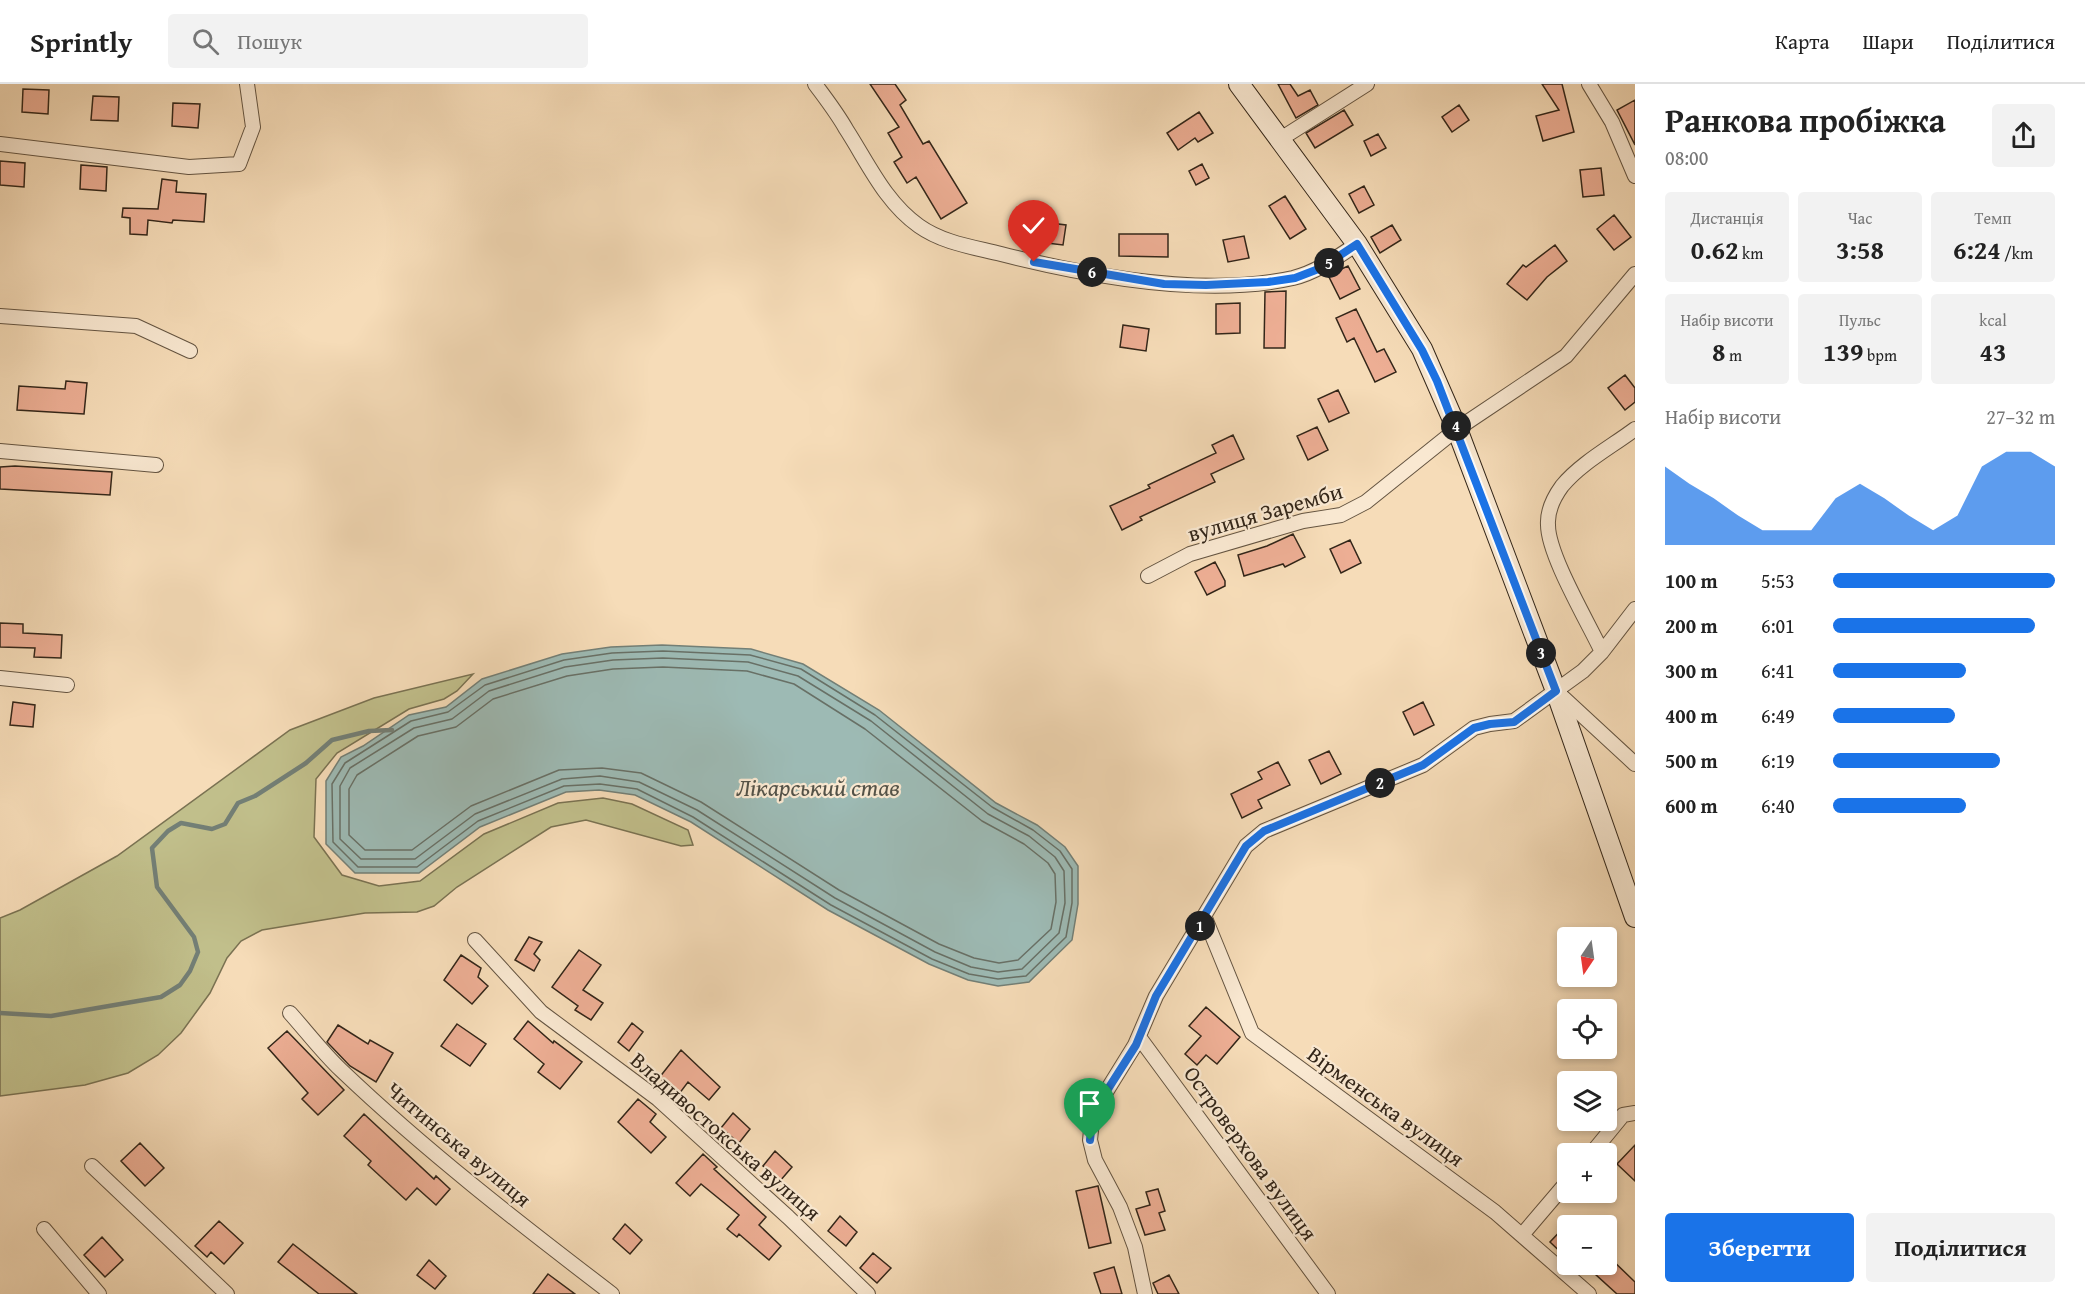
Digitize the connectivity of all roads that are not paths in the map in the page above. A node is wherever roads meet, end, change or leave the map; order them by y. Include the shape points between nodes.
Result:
1 (247, 84) edge
2 (815, 84) edge
3 (1239, 84) edge
4 (1367, 84) edge
5 (1588, 84) edge
6 (1279, 140) junction
7 (0, 144) edge
8 (1635, 176) edge
9 (1357, 244) junction
10 (1635, 274) edge
11 (0, 315) edge
12 (189, 351) dead end
13 (1457, 429) junction
14 (1635, 429) edge
15 (0, 452) edge
16 (156, 465) dead end
17 (1148, 576) dead end
18 (1635, 609) edge
19 (1602, 652) junction
20 (0, 678) edge
21 (67, 686) dead end
22 (1556, 691) junction
23 (1635, 764) edge
24 (1635, 917) edge
25 (1205, 918) junction
26 (475, 940) dead end
27 (290, 1013) dead end
28 (1139, 1037) junction
29 (1635, 1113) edge
30 (1600, 1143) edge
31 (92, 1166) dead end
32 (1557, 1194) edge
33 (44, 1229) dead end
34 (1522, 1235) junction
35 (99, 1294) edge
36 (227, 1294) edge
37 (612, 1294) edge
38 (868, 1294) edge
39 (1145, 1294) edge
40 (1328, 1294) edge
41 (1589, 1294) edge

1 - 7 street via 254,127 239,164 189,167
2 - 9 street via 882,189 920,227 951,242 1034,262 1164,284 1206,285 1295,278 1321,268
3 - 6 street
4 - 6 street
5 - 8 street via 1612,122
6 - 9 street
9 - 13 street via 1422,350
10 - 13 street, вулиця Заремби via 1566,356
11 - 12 street via 136,326
13 - 17 street, вулиця Заремби via 1366,502 1341,515 1303,521 1190,554
13 - 22 street
14 - 19 street via 1580,469 1550,505 1551,546
15 - 16 street
18 - 19 street
19 - 22 street
20 - 21 street
22 - 23 street
22 - 24 street
22 - 25 street via 1514,722 1474,728 1423,765 1264,831 1246,846
25 - 28 street via 1156,996
25 - 34 street, Вірменська вулиця via 1252,1033
26 - 38 street, Владивостокська вулиця via 541,1012 666,1106
27 - 37 street, Читинська вулиця via 340,1069 408,1130
28 - 39 street via 1101,1100 1092,1121 1090,1140 1095,1160 1120,1207 1135,1247
28 - 40 street, Островерхова вулиця
29 - 30 street via 1623,1115
31 - 36 street
32 - 34 street
33 - 35 street
34 - 41 street, Вірменська вулиця

